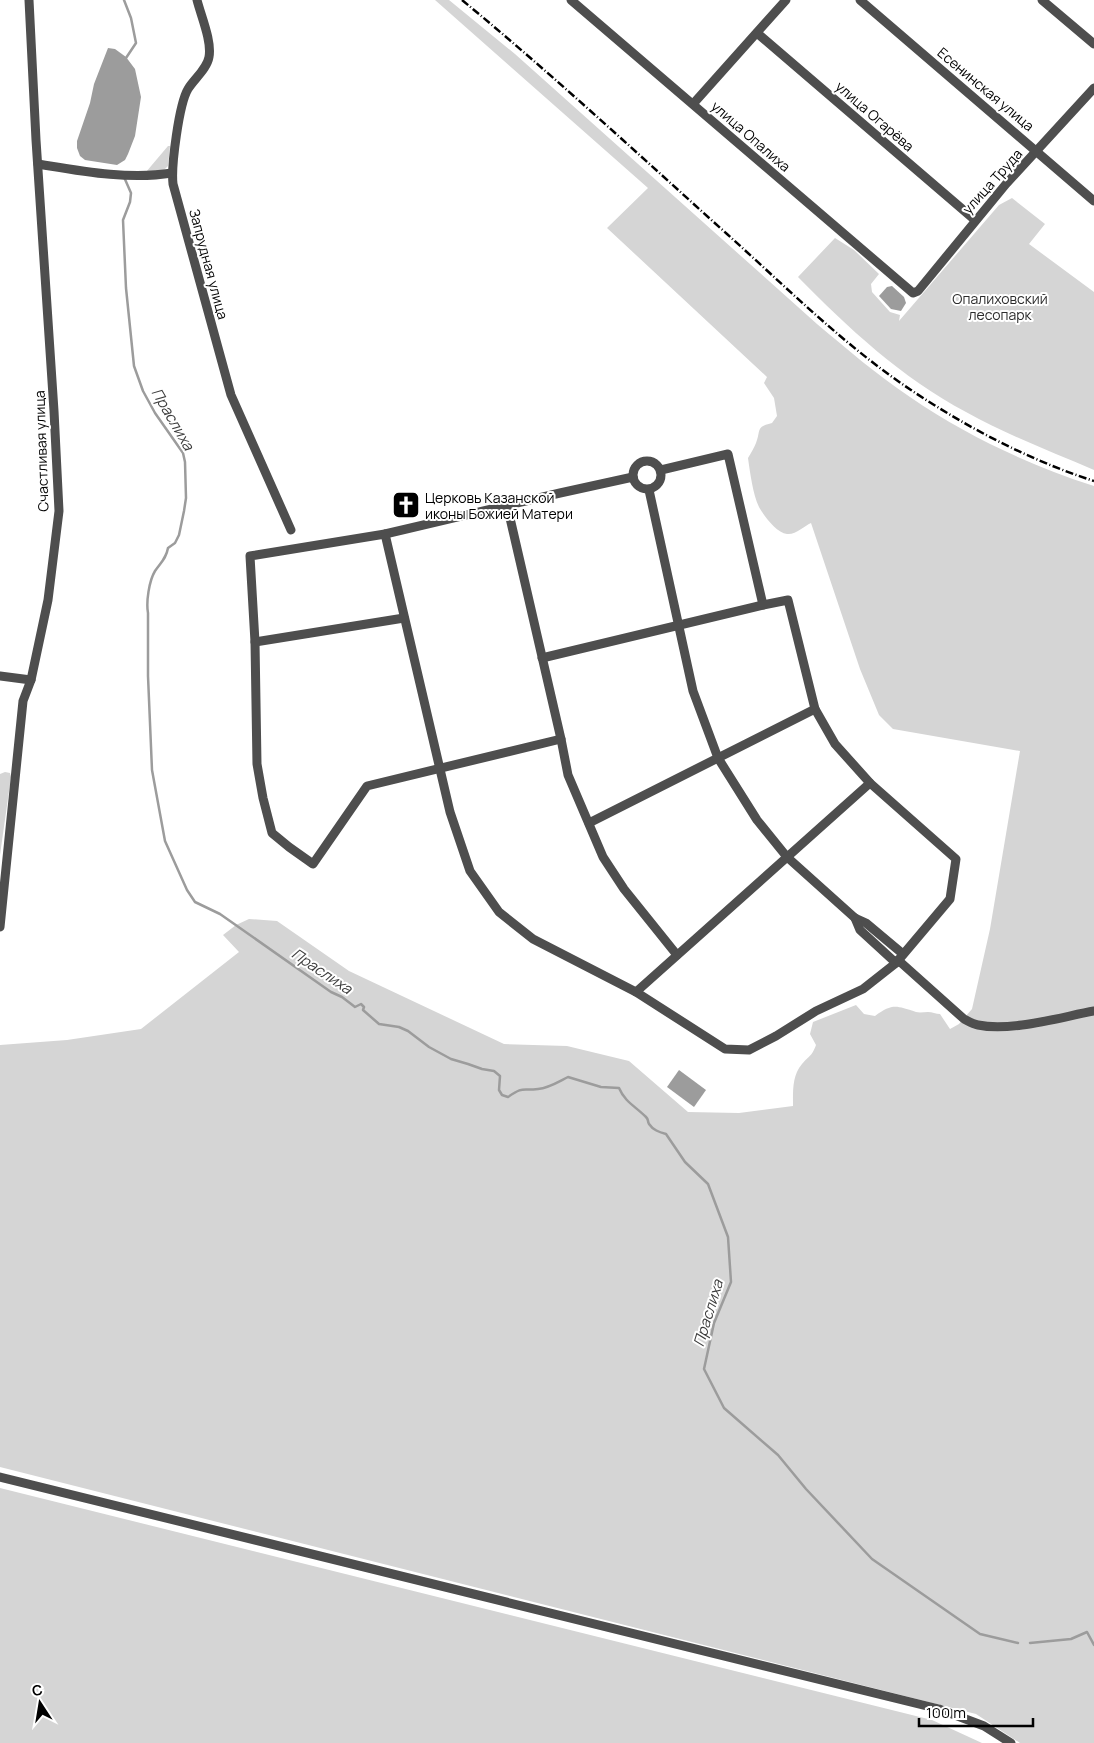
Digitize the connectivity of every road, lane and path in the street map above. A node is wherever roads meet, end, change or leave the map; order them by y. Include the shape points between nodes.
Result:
1 (30, 0) edge
2 (197, 0) edge
3 (571, 0) edge
4 (786, 0) edge
5 (860, 0) edge
6 (1042, 0) edge
7 (757, 33) junction
8 (1094, 44) edge
9 (1094, 88) edge
10 (693, 104) junction
11 (1037, 151) junction
12 (38, 164) junction
13 (172, 173) junction
14 (1094, 201) edge
15 (975, 220) junction
16 (913, 293) joint
17 (661, 470) junction
18 (633, 477) junction
19 (649, 490) junction
20 (507, 506) junction
21 (291, 530) dead end
22 (385, 534) junction
23 (763, 605) junction
24 (404, 618) junction
25 (679, 625) junction
26 (255, 642) junction
27 (542, 658) junction
28 (0, 676) edge
29 (31, 680) junction
30 (815, 709) junction
31 (561, 739) junction
32 (718, 758) junction
33 (440, 768) junction
34 (870, 783) junction
35 (589, 823) junction
36 (787, 857) junction
37 (0, 928) edge
38 (677, 955) junction
39 (899, 959) junction
40 (636, 992) junction
41 (1094, 1011) edge
42 (0, 1477) edge
43 (1011, 1743) edge

1 - 12 street, Счастливая улица
2 - 13 street, Запрудная улица via 209,58 187,90 180,114
3 - 10 street, улица Опалиха
4 - 7 street
5 - 11 street, Есенинская улица
6 - 8 street
7 - 10 street
7 - 15 street, улица Огарёва
9 - 11 street, улица Труда
10 - 16 street, улица Опалиха
11 - 14 street, Есенинская улица
11 - 15 street, улица Труда
12 - 13 street via 76,171 134,175
12 - 29 street, Счастливая улица via 59,511 48,600
13 - 21 street, Запрудная улица via 231,395
15 - 16 street, улица Труда via 918,291
17 - 18 street via 648,460 634,468
17 - 19 street via 662,478
17 - 23 street via 728,454
18 - 19 street via 636,484
18 - 20 street
19 - 25 street
20 - 22 street
20 - 27 street
22 - 24 street
22 - 26 street via 250,556
23 - 25 street
23 - 30 street via 788,600
24 - 26 street
24 - 33 street
25 - 27 street
25 - 32 street via 694,692
26 - 33 street via 258,772 272,832 289,848 313,864 367,786
27 - 31 street
28 - 29 street
29 - 37 street, Счастливая улица via 24,700
30 - 32 street
30 - 34 street via 835,744
31 - 33 street
31 - 35 street via 568,774
32 - 35 street
32 - 36 street via 757,820
33 - 40 street via 450,812 470,871 499,912 533,938
34 - 36 street
34 - 39 street via 956,859 950,899
35 - 38 street via 603,857 624,889
36 - 38 street
36 - 39 street via 855,918 860,930
38 - 40 street
39 - 40 street via 863,989 816,1011 749,1050 725,1049
39 - 41 street via 964,1019 977,1024 1017,1025
42 - 43 street via 939,1709 984,1726

